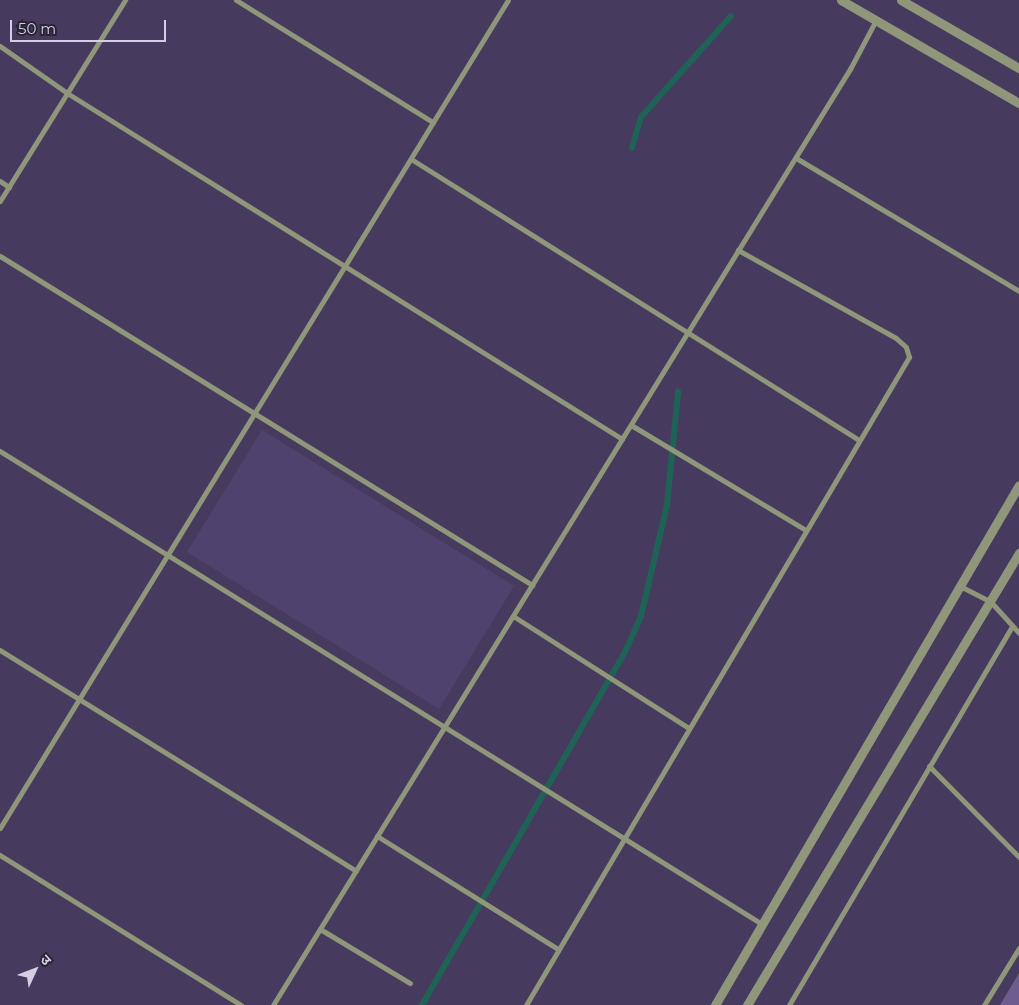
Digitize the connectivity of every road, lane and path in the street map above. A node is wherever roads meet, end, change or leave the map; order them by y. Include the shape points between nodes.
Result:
1 (125, 0) edge
2 (236, 0) edge
3 (508, 0) edge
4 (841, 0) edge
5 (901, 0) edge
6 (876, 20) junction
7 (0, 46) edge
8 (1019, 68) edge
9 (67, 93) junction
10 (1019, 103) edge
11 (433, 122) junction
12 (796, 158) junction
13 (411, 159) junction
14 (0, 181) edge
15 (9, 187) junction
16 (0, 201) edge
17 (738, 250) junction
18 (0, 256) edge
19 (345, 266) junction
20 (1019, 291) edge
21 (688, 333) junction
22 (254, 413) junction
23 (630, 425) junction
24 (622, 439) junction
25 (860, 440) junction
26 (0, 451) edge
27 (1019, 485) edge
28 (806, 530) junction
29 (1019, 553) edge
30 (167, 556) junction
31 (532, 585) junction
32 (960, 586) junction
33 (990, 601) junction
34 (513, 616) junction
35 (1012, 626) junction
36 (1019, 633) edge
37 (0, 650) edge
38 (79, 699) junction
39 (444, 728) junction
40 (689, 728) junction
41 (930, 766) junction
42 (0, 828) edge
43 (377, 836) junction
44 (624, 839) junction
45 (0, 855) edge
46 (1019, 857) edge
47 (356, 871) junction
48 (762, 924) junction
49 (320, 929) junction
50 (1019, 948) edge
51 (558, 950) junction
52 (410, 983) dead end
53 (241, 1005) edge
54 (273, 1005) edge
55 (526, 1005) edge
56 (715, 1005) edge
57 (747, 1005) edge
58 (789, 1005) edge
59 (984, 1005) edge

1 - 9 street
2 - 11 street
3 - 11 street
4 - 6 street
5 - 8 street
6 - 10 street
6 - 12 street
7 - 9 street
9 - 15 street
9 - 19 street
11 - 13 street
12 - 17 street
12 - 20 street
13 - 19 street
13 - 21 street
14 - 15 street
15 - 16 street
17 - 21 street
17 - 25 street via 896,338 906,347 908,357
18 - 22 street
19 - 22 street
19 - 24 street
21 - 23 street
21 - 25 street
22 - 30 street
22 - 31 street
23 - 24 street
23 - 28 street
24 - 31 street
25 - 28 street
26 - 30 street
27 - 32 street
28 - 40 street
29 - 33 street
30 - 38 street
30 - 39 street
31 - 34 street
32 - 33 street
32 - 48 street
33 - 35 street
33 - 57 street
34 - 39 street
34 - 40 street
35 - 36 street
35 - 41 street
37 - 38 street
38 - 42 street
38 - 47 street
39 - 43 street
39 - 44 street
40 - 44 street
41 - 46 street
41 - 58 street
43 - 47 street
43 - 51 street
44 - 48 street
44 - 51 street
45 - 53 street
47 - 49 street
48 - 56 street
49 - 52 street
49 - 54 street
50 - 59 street
51 - 55 street

